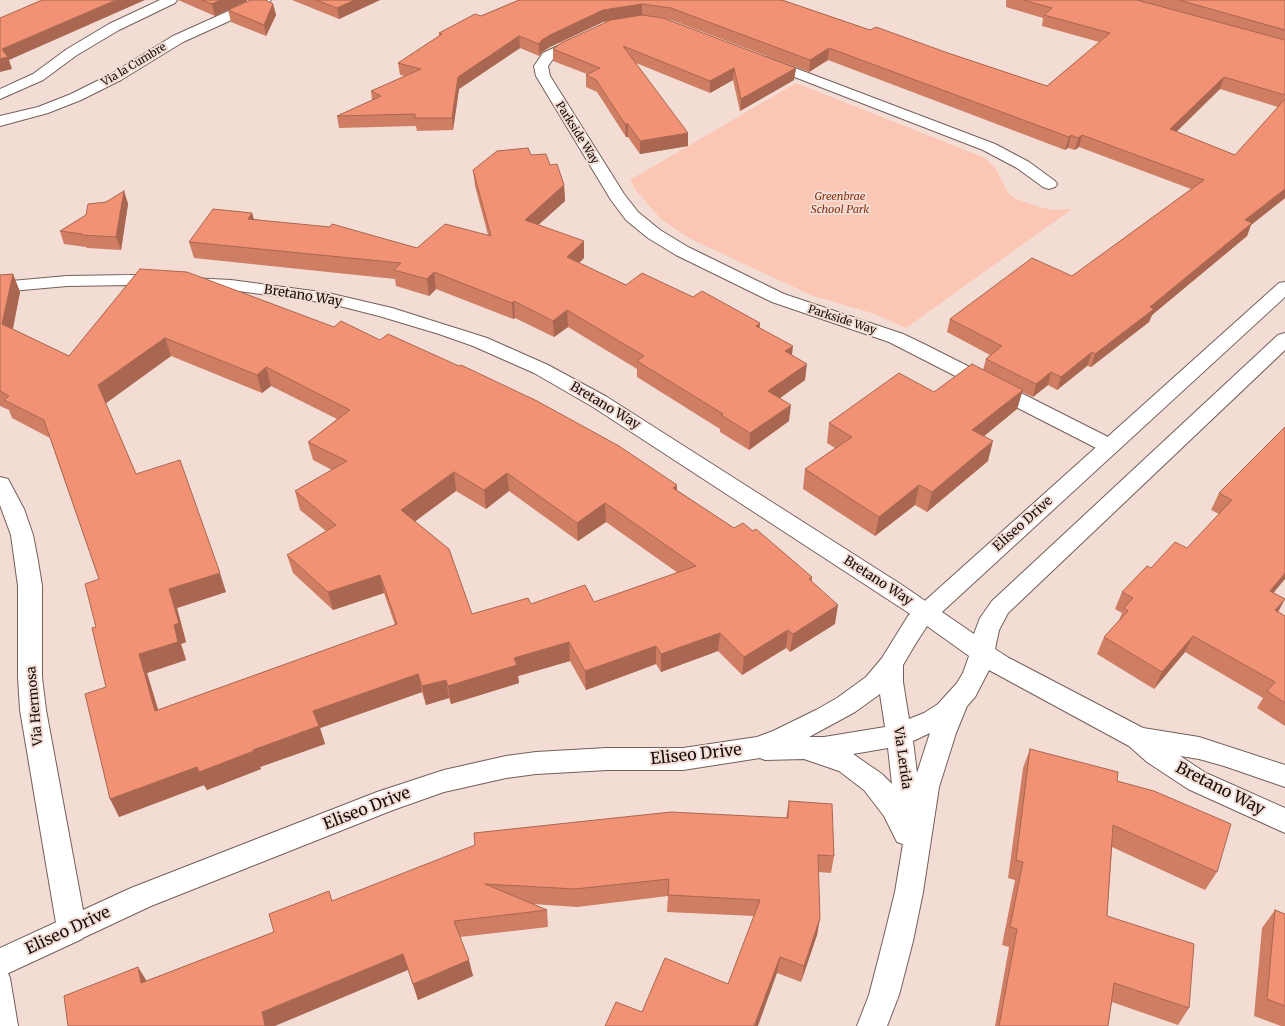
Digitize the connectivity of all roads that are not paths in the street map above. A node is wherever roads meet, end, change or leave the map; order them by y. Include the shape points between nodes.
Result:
1 (170, 0) edge
2 (264, 0) edge
3 (591, 34) edge
4 (752, 56) edge
5 (0, 95) edge
6 (0, 121) edge
7 (1048, 184) dead end
8 (0, 287) edge
9 (1285, 287) edge
10 (1285, 339) edge
11 (1109, 446) junction
12 (0, 484) edge
13 (926, 613) junction
14 (982, 653) junction
15 (891, 665) junction
16 (957, 701) junction
17 (899, 735) junction
18 (1138, 738) junction
19 (758, 748) junction
20 (800, 749) junction
21 (1285, 776) edge
22 (1285, 821) edge
23 (914, 850) junction
24 (72, 929) junction
25 (0, 963) edge
26 (0, 978) edge
27 (7, 1026) edge
28 (872, 1026) edge

1 - 5 street via 114,27 72,52 38,77
2 - 6 street, Via la Cumbre via 178,39 116,77 76,97 43,110
3 - 11 street, Parkside Way via 548,56 541,71 617,196 642,225 682,251 778,298 896,338
4 - 7 street via 989,147 1023,165
8 - 13 street, Bretano Way via 130,280 231,285 328,298 446,330 542,369 600,402
9 - 11 street, Eliseo Drive
10 - 14 street, Eliseo Drive via 1000,607 992,618
11 - 13 street, Eliseo Drive
12 - 24 street, Via Hermosa via 13,509 27,561 33,710
13 - 14 street, Bretano Way
13 - 15 street, Eliseo Drive via 916,622
14 - 16 street, Eliseo Drive via 974,677
14 - 18 street, Bretano Way via 1019,676
15 - 17 street, Via Lerida via 892,700
15 - 19 street, Eliseo Drive via 874,684 846,705
16 - 17 street, Eliseo Drive via 933,720
16 - 23 street, Via Lerida via 943,733 926,787
17 - 20 street, Eliseo Drive via 824,748
17 - 23 street, Via Lerida
18 - 21 street, Bretano Way via 1199,748
18 - 22 street, Bretano Way via 1162,759 1197,780
19 - 20 street, Eliseo Drive
19 - 24 street, Eliseo Drive via 683,760 607,759 536,763 444,781 387,800 141,897
20 - 23 street via 832,756 848,763 873,782 894,808
23 - 28 street, Via Lerida via 909,892 898,941 884,995
24 - 25 street, Eliseo Drive
26 - 27 lane

